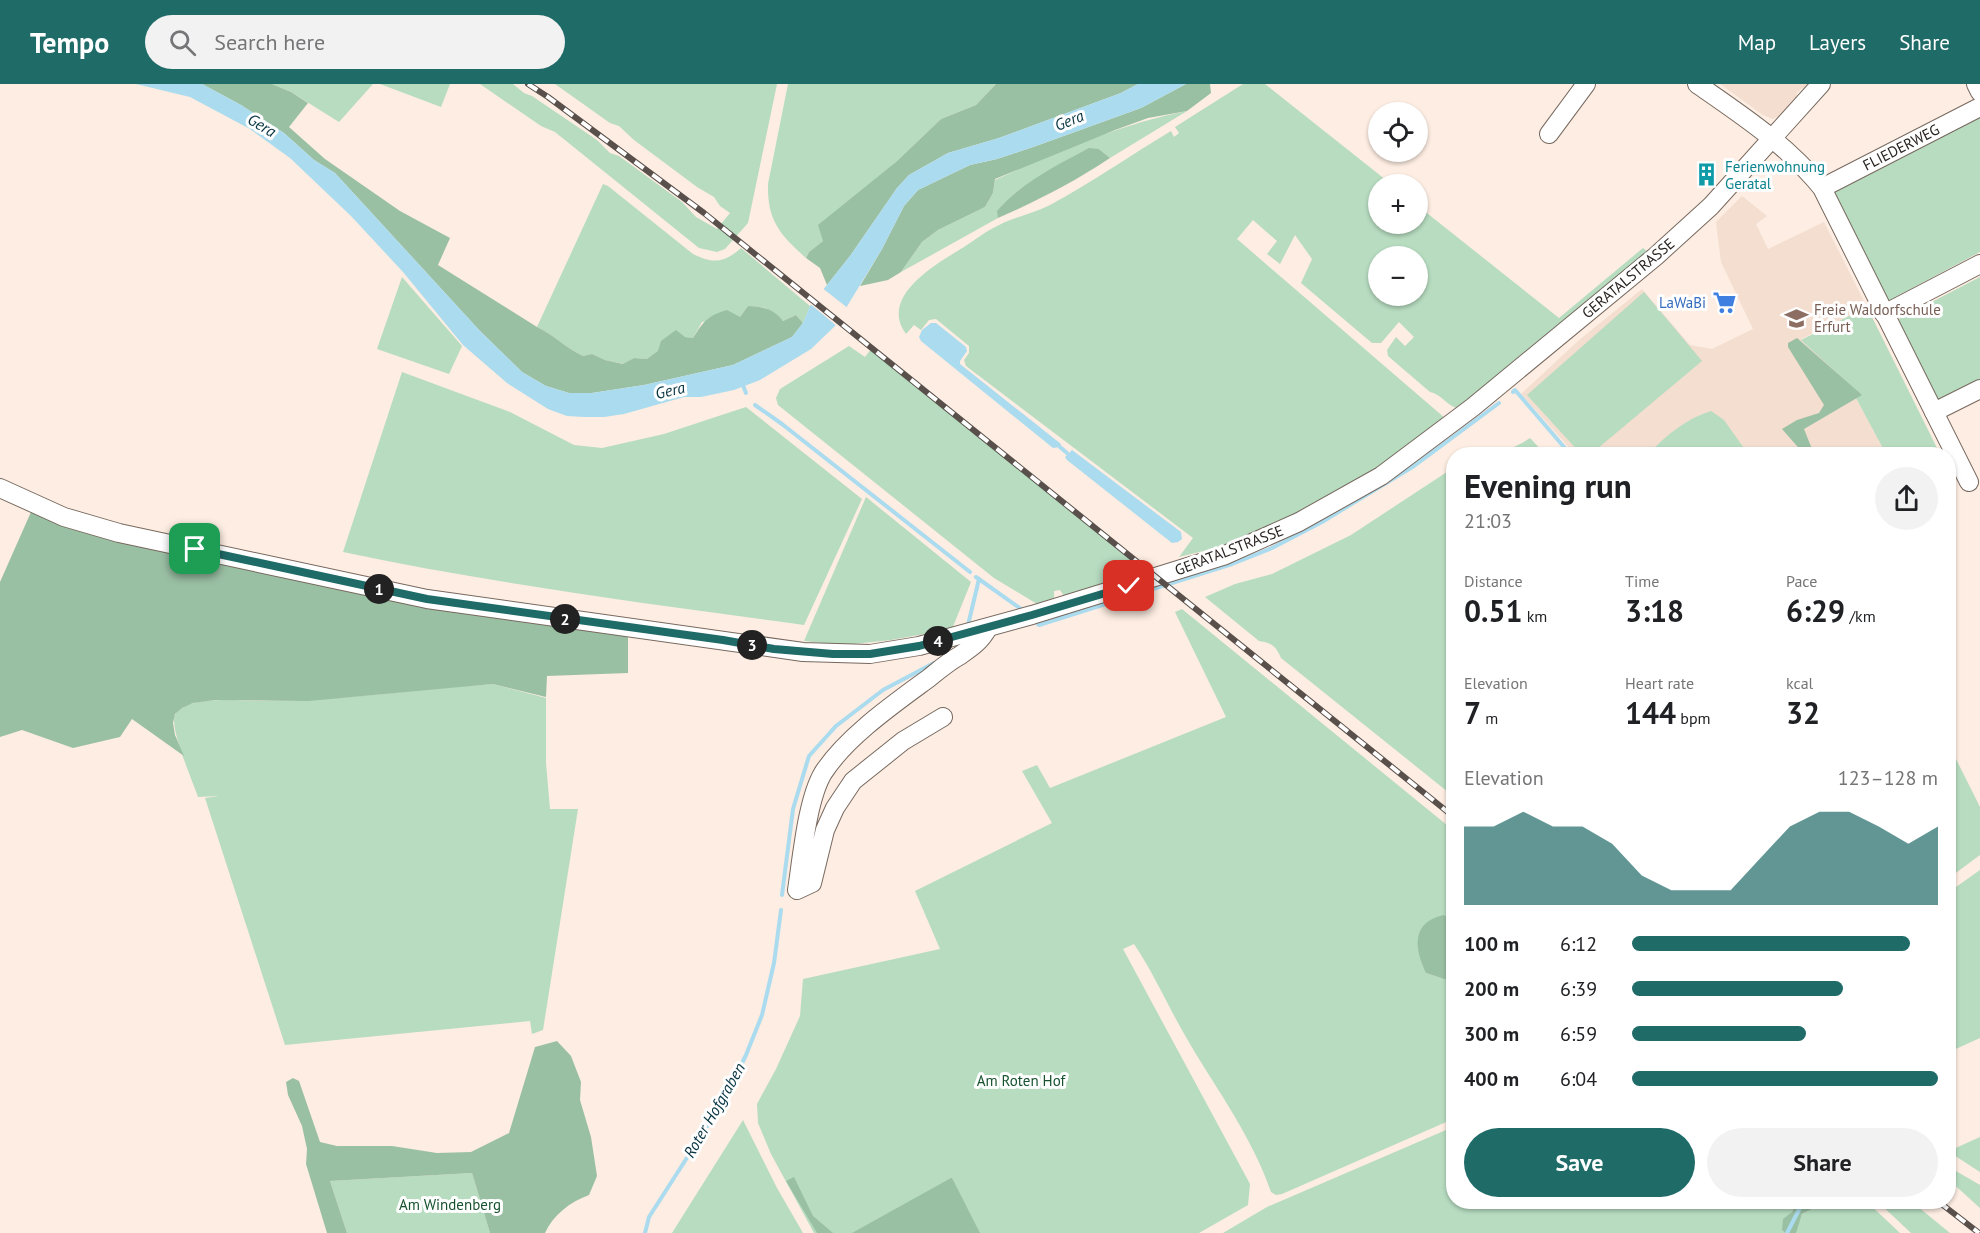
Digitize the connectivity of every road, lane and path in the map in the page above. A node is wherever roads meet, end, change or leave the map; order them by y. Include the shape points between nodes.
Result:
1 (1586, 84) edge
2 (1697, 84) edge
3 (1821, 84) edge
4 (1976, 84) edge
5 (1980, 92) edge
6 (1980, 107) edge
7 (1549, 134) dead end
8 (1773, 138) junction
9 (1822, 188) junction
10 (1980, 264) edge
11 (1884, 314) junction
12 (1980, 389) edge
13 (1934, 412) junction
14 (1952, 447) edge
15 (1956, 456) edge
16 (1969, 482) dead end
17 (0, 488) edge
18 (988, 628) junction
19 (943, 717) dead end

1 - 7 street
2 - 8 street
3 - 8 street, GERATALSTRASSE
4 - 5 street
6 - 9 street, FLIEDERWEG
8 - 9 street
8 - 18 street, GERATALSTRASSE via 1711,206 1656,256 1482,400 1381,476 1299,522 1223,556
9 - 11 street
10 - 11 street
11 - 13 street
12 - 13 street
13 - 14 street
15 - 16 street
17 - 18 street, GERATALSTRASSE via 64,517 119,533 427,599 774,649 870,654
18 - 19 street via 974,647 892,706 843,749 822,775 810,810 797,890 813,883 825,830 853,781 903,741

